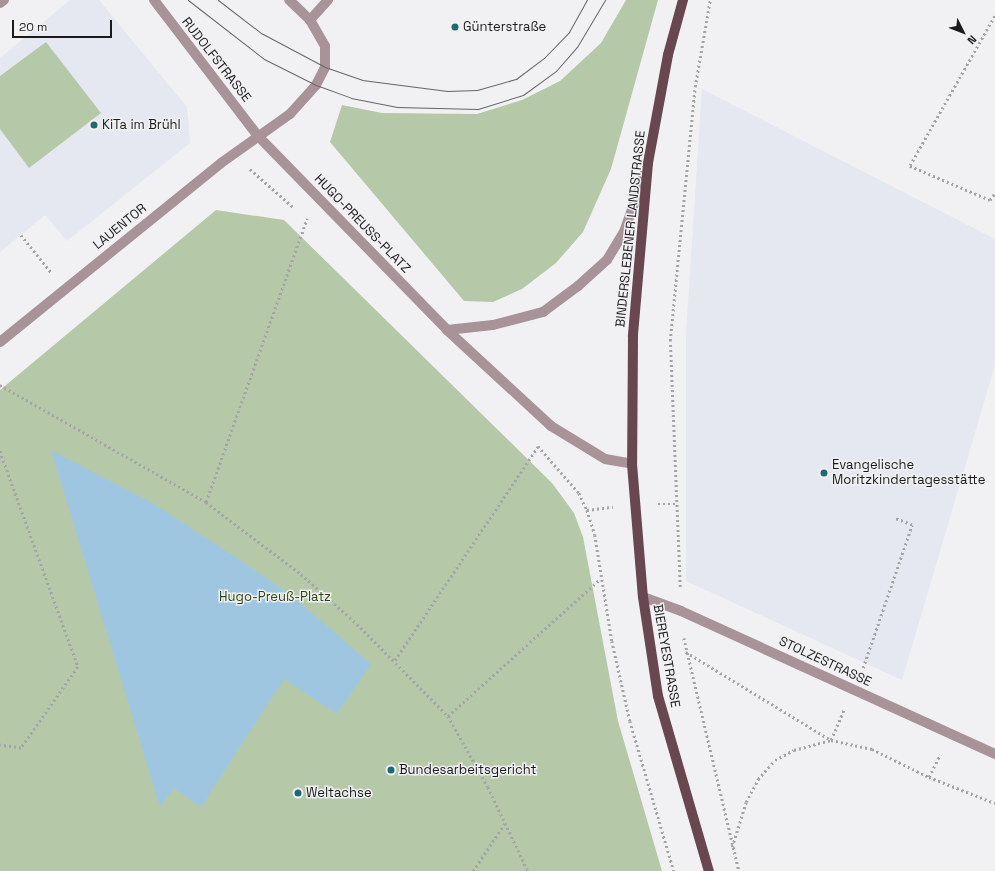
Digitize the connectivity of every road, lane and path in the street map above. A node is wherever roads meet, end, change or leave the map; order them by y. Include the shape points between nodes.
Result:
1 (4, 0) edge
2 (154, 0) edge
3 (289, 0) edge
4 (328, 0) edge
5 (683, 0) edge
6 (710, 0) edge
7 (0, 3) edge
8 (995, 16) edge
9 (310, 20) junction
10 (258, 136) junction
11 (648, 163) junction
12 (995, 193) edge
13 (315, 194) junction
14 (21, 235) dead end
15 (64, 288) junction
16 (447, 330) junction
17 (0, 342) edge
18 (0, 385) edge
19 (551, 426) junction
20 (0, 451) edge
21 (632, 464) junction
22 (206, 502) junction
23 (894, 518) dead end
24 (643, 597) junction
25 (681, 610) junction
26 (395, 660) junction
27 (852, 688) junction
28 (448, 716) junction
29 (831, 740) junction
30 (0, 745) edge
31 (995, 754) edge
32 (995, 803) edge
33 (505, 823) junction
34 (732, 848) junction
35 (473, 871) edge
36 (528, 871) edge
37 (674, 871) edge
38 (709, 871) edge
39 (739, 871) edge

1 - 7 street
2 - 10 street, RUDOLFSTRASSE
3 - 9 street
4 - 9 street
5 - 11 main road, BINDERSLEBENER LANDSTRASSE via 668,55
6 - 25 path via 695,87 670,340
8 - 12 path via 910,166 990,200
9 - 10 street via 325,46 325,67 316,85 290,114
10 - 13 street, HUGO-PREUSS-PLATZ
10 - 15 street, LAUENTOR
11 - 16 street via 624,232 607,260 578,286 543,312 493,325
11 - 21 main road, BINDERSLEBENER LANDSTRASSE via 633,336
13 - 16 street, HUGO-PREUSS-PLATZ
13 - 22 path
14 - 15 path
15 - 17 street, LAUENTOR
16 - 19 street, HUGO-PREUSS-PLATZ
18 - 22 path
19 - 21 street, HUGO-PREUSS-PLATZ via 605,459
19 - 26 path
20 - 30 path via 78,667 21,748
21 - 24 main road, BIEREYESTRASSE
22 - 26 path via 301,574
23 - 27 path via 912,525 866,664
24 - 25 street, STOLZESTRASSE
24 - 38 main road, BIEREYESTRASSE via 658,696
25 - 27 street, STOLZESTRASSE
26 - 28 path
27 - 29 path
27 - 31 street, STOLZESTRASSE
28 - 33 path
28 - 37 path via 600,579 630,721
29 - 32 path via 872,749
29 - 34 path via 794,750 776,760 758,779 746,802
29 - 34 path via 686,652
33 - 35 path
33 - 36 path
34 - 39 path

